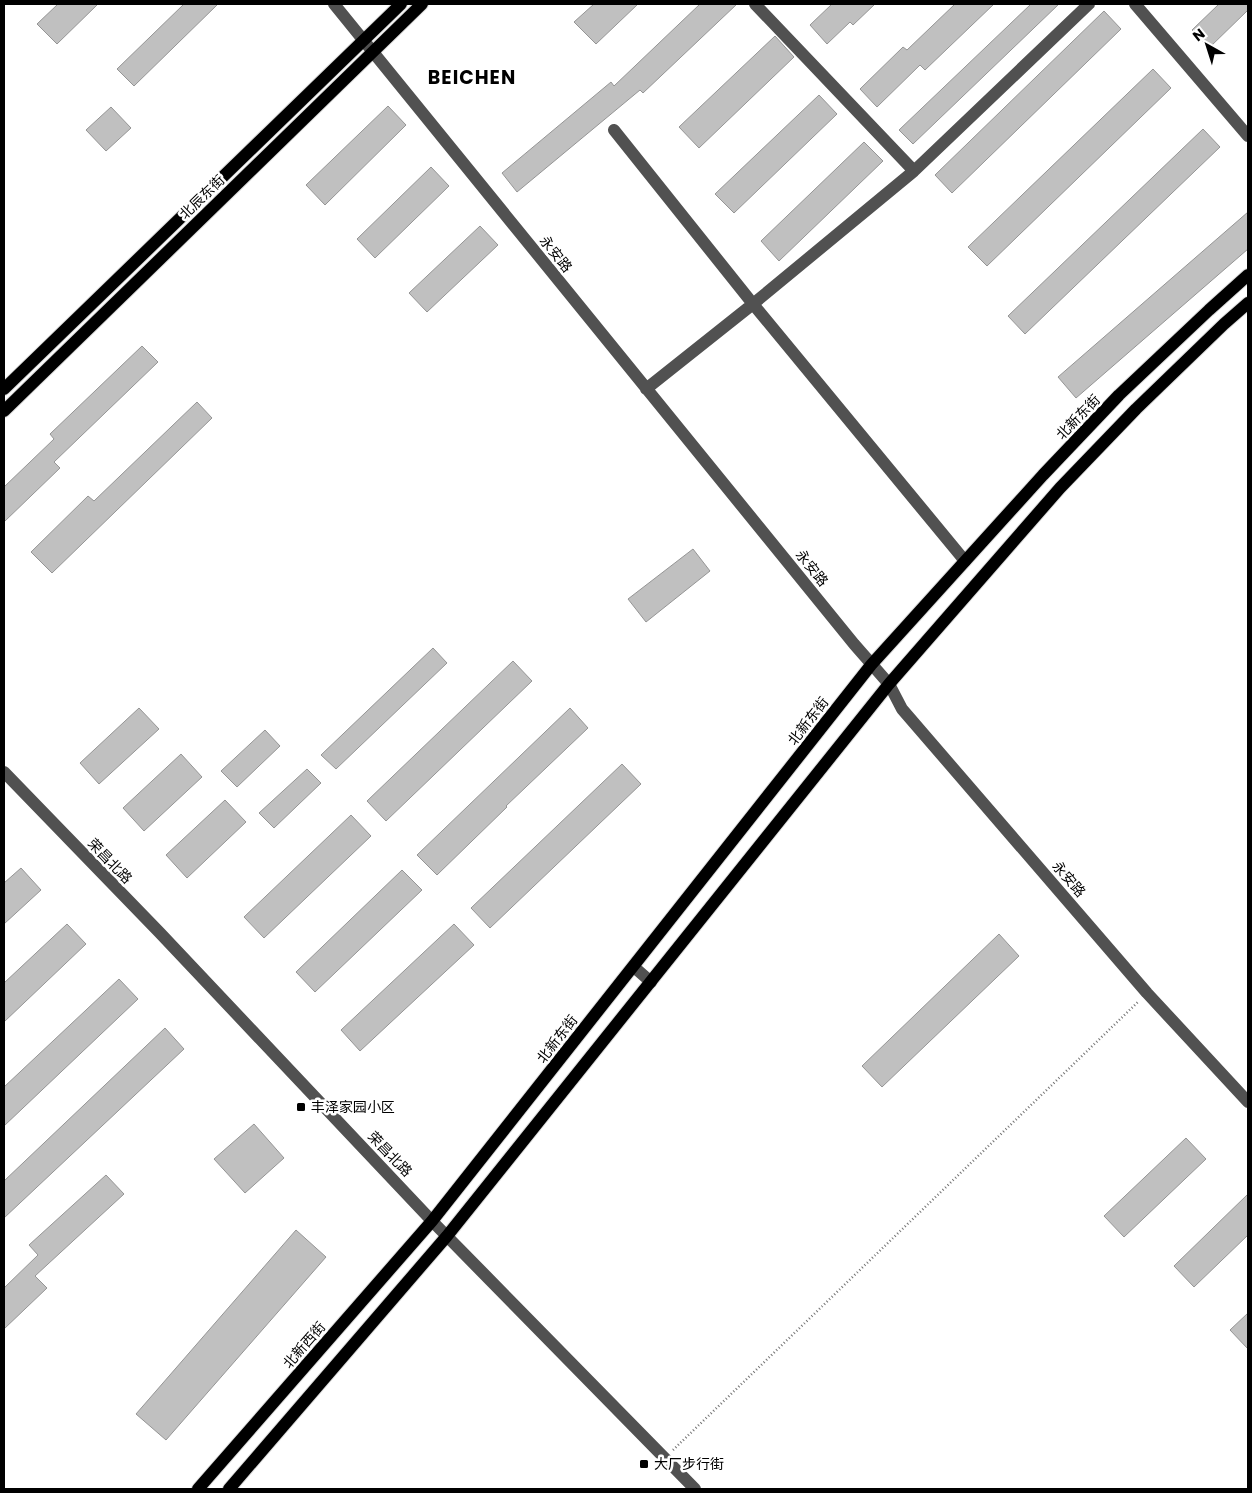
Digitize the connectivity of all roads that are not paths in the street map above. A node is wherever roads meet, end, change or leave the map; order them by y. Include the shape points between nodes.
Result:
1 (334, 4) edge
2 (402, 4) edge
3 (422, 4) edge
4 (755, 4) edge
5 (1089, 4) edge
6 (1135, 4) edge
7 (364, 41) junction
8 (372, 52) junction
9 (614, 130) dead end
10 (1248, 136) edge
11 (914, 171) junction
12 (1248, 275) edge
13 (1248, 303) edge
14 (754, 304) junction
15 (646, 389) junction
16 (4, 390) edge
17 (4, 411) edge
18 (965, 561) junction
19 (871, 665) junction
20 (889, 684) junction
21 (4, 772) edge
22 (634, 967) junction
23 (651, 982) junction
24 (1248, 1102) edge
25 (432, 1220) junction
26 (447, 1236) junction
27 (198, 1489) edge
28 (229, 1489) edge
29 (695, 1489) edge

1 - 7 street, 永安路
2 - 7 main road, 北辰东街
3 - 8 main road, 北辰东街
4 - 11 street
5 - 11 street
6 - 10 street
7 - 8 street, 永安路
7 - 16 main road, 北辰东街
8 - 15 street, 永安路
8 - 17 main road, 北辰东街
9 - 14 street
11 - 14 street
12 - 18 main road, 北新东街 via 1119,396
13 - 20 main road via 1136,409 1060,488
14 - 15 street
14 - 18 street
15 - 19 street, 永安路
18 - 19 main road, 北新东街
19 - 20 street, 永安路
19 - 22 main road, 北新东街
20 - 23 main road
20 - 24 street, 永安路 via 902,709 1147,993
21 - 25 street, 荣昌北路
22 - 23 street
22 - 25 main road, 北新东街
23 - 26 main road
25 - 26 street, 荣昌北路
25 - 27 main road, 北新西街
26 - 28 main road
26 - 29 street, 荣昌北路

